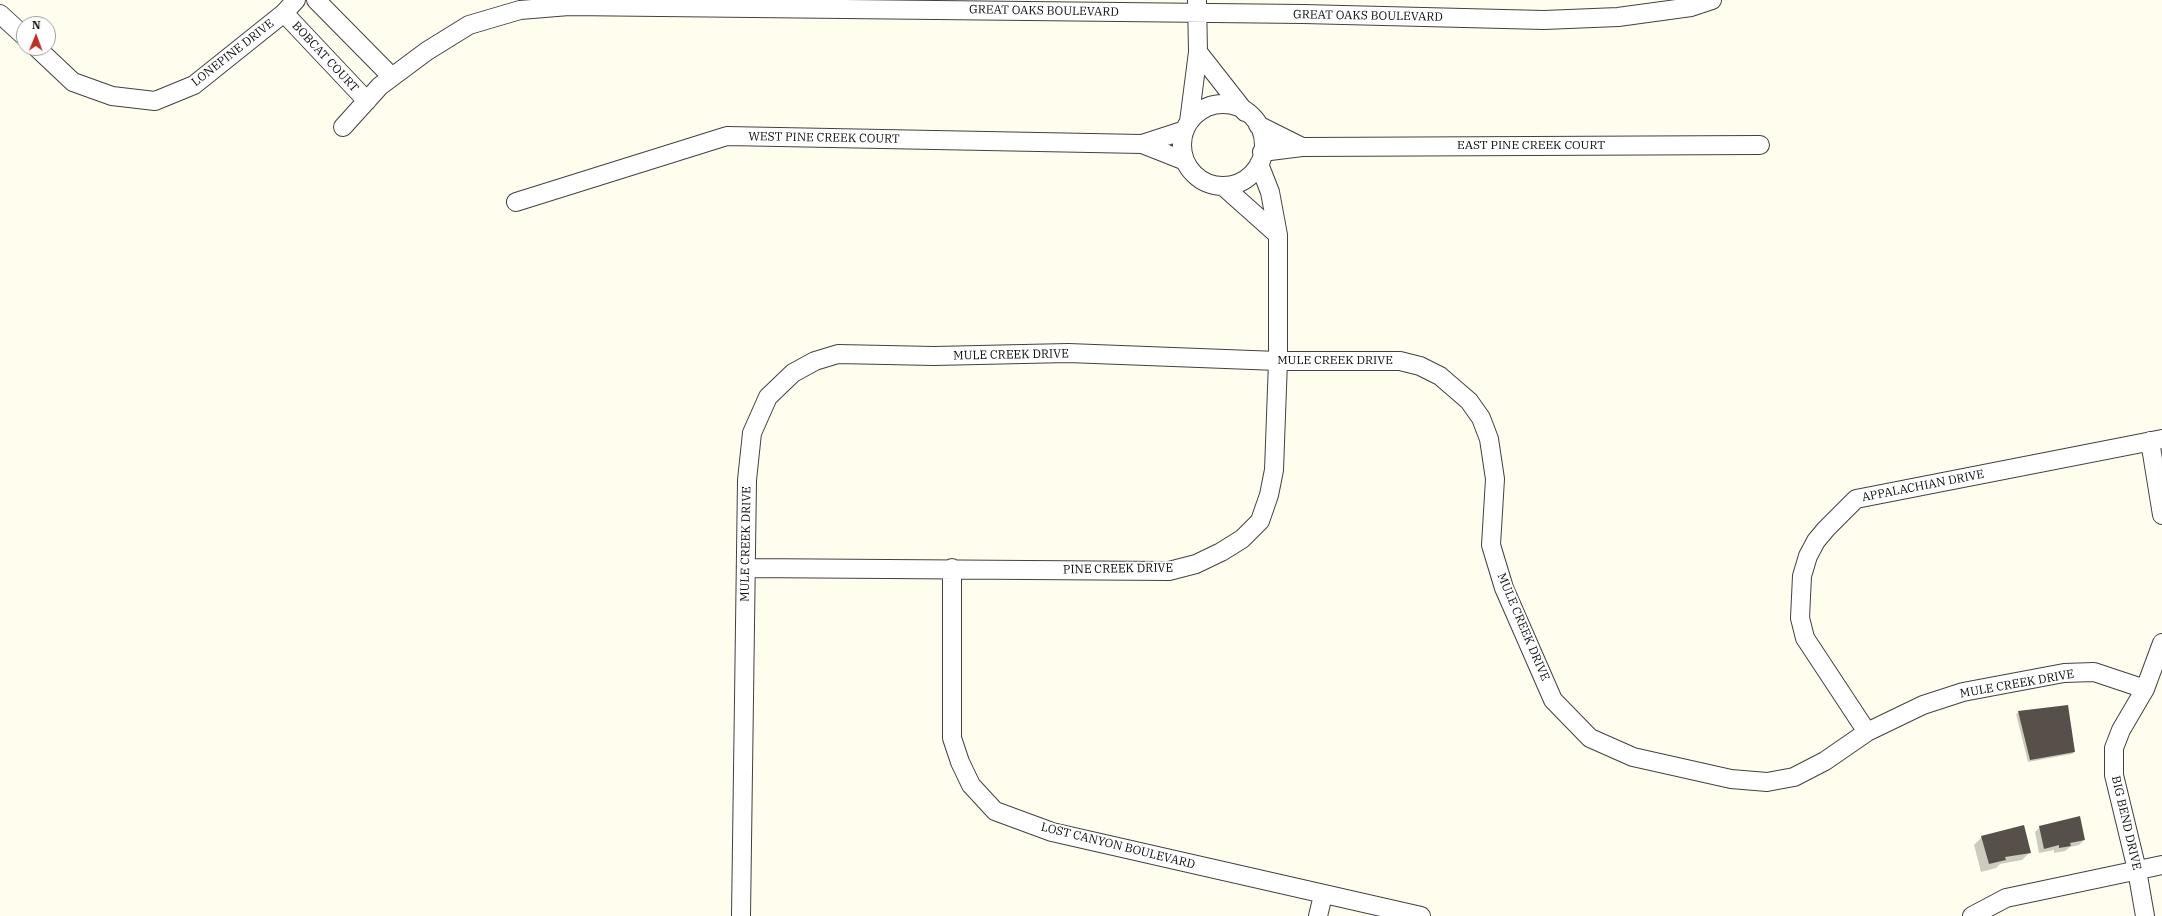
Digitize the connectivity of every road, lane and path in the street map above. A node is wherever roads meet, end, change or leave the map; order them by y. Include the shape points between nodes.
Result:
1 (296, 0) edge
2 (316, 0) edge
3 (1712, 0) edge
4 (749, 4) edge
5 (1197, 6) edge
6 (284, 13) junction
7 (0, 14) edge
8 (16, 29) edge
9 (1198, 52) junction
10 (45, 56) edge
11 (392, 77) junction
12 (367, 101) junction
13 (1245, 112) junction
14 (1258, 125) junction
15 (1187, 126) junction
16 (343, 127) dead end
17 (1142, 144) junction
18 (1760, 145) dead end
19 (1302, 146) junction
20 (1261, 158) junction
21 (1185, 161) junction
22 (1223, 186) junction
23 (516, 202) dead end
24 (1278, 235) junction
25 (1278, 360) junction
26 (2156, 440) edge
27 (2162, 515) edge
28 (746, 568) junction
29 (952, 568) junction
30 (2162, 643) edge
31 (2145, 689) junction
32 (1867, 732) junction
33 (2162, 865) edge
34 (2137, 870) junction
35 (1323, 895) junction
36 (741, 916) edge
37 (1318, 916) edge
38 (1421, 916) edge
39 (1972, 916) edge
40 (2145, 916) edge

1 - 6 street, LONEPINE DRIVE
2 - 11 street
3 - 5 street, GREAT OAKS BOULEVARD via 1691,7 1618,17 1544,20
4 - 5 street, GREAT OAKS BOULEVARD
4 - 11 street, GREAT OAKS BOULEVARD via 569,6 520,10 469,24
5 - 9 street
6 - 10 street, LONEPINE DRIVE via 194,85 155,101 112,96 73,82
6 - 12 street, BOBCAT COURT
7 - 8 street
9 - 13 street
9 - 15 street
11 - 12 street, GREAT OAKS BOULEVARD
12 - 16 street, GREAT OAKS BOULEVARD
13 - 14 street
13 - 15 street via 1234,106 1221,105 1204,110
14 - 19 street, EAST PINE CREEK COURT
14 - 20 street via 1262,135
15 - 17 street, WEST PINE CREEK COURT
15 - 21 street via 1182,151
17 - 21 street, WEST PINE CREEK COURT
17 - 23 street, WEST PINE CREEK COURT via 726,136
18 - 19 street, EAST PINE CREEK COURT
19 - 20 street, EAST PINE CREEK COURT
20 - 22 street via 1247,178 1236,184
20 - 24 street, PINE CREEK DRIVE
21 - 22 street via 1200,179 1211,185
22 - 24 street
24 - 25 street, PINE CREEK DRIVE
25 - 28 street, MULE CREEK DRIVE via 1068,353 934,356 838,354 815,361 793,373 768,397 752,433 747,480
25 - 29 street, PINE CREEK DRIVE via 1274,470 1260,521 1242,539 1196,564 1169,571
25 - 32 street, MULE CREEK DRIVE via 1400,361 1420,366 1440,376 1469,401 1481,418 1489,439 1494,479 1491,545 1504,588 1553,700 1590,738 1633,757 1731,779 1767,782 1794,777 1825,761
26 - 27 street
26 - 32 street, APPALACHIAN DRIVE via 1856,499 1826,529 1808,556 1802,576 1800,618 1805,638
28 - 29 street, PINE CREEK DRIVE
28 - 36 street, MULE CREEK DRIVE
29 - 35 street, LOST CANYON BOULEVARD via 952,738 971,785 995,811 1052,832
30 - 31 street, BIG BEND DRIVE
31 - 32 street, MULE CREEK DRIVE via 2094,672 2064,673 1963,692 1923,705
31 - 34 street, BIG BEND DRIVE via 2121,730 2114,748 2114,775
33 - 34 street
34 - 39 street via 2006,898
34 - 40 street, BIG BEND DRIVE
35 - 37 street
35 - 38 street, LOST CANYON BOULEVARD

